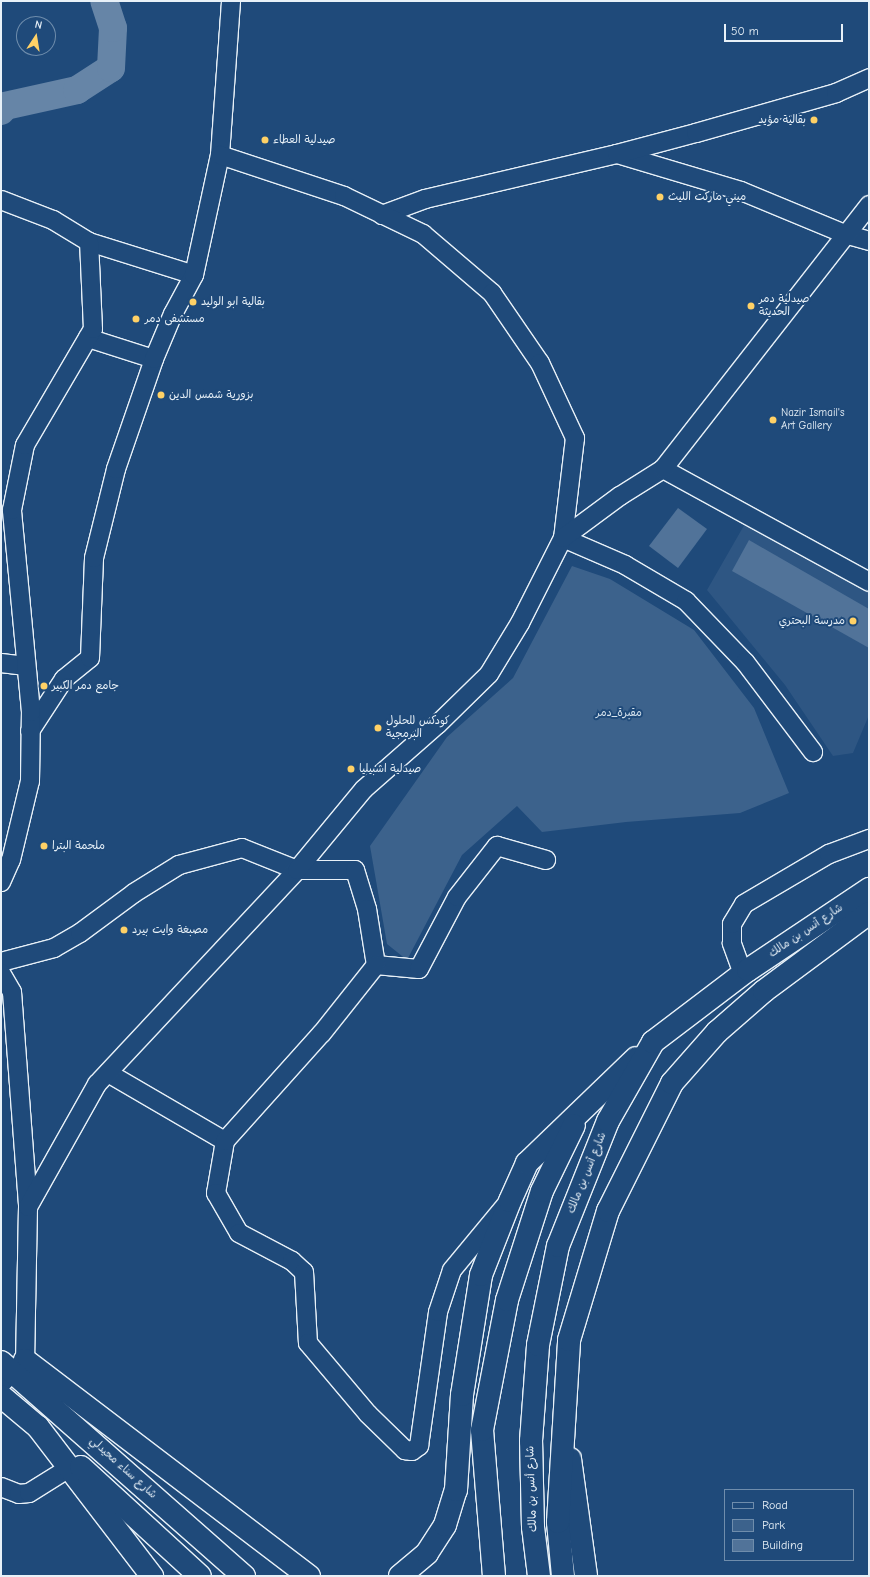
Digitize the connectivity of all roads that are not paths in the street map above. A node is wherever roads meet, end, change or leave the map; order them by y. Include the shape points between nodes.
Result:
1 (231, 1) edge
2 (869, 78) edge
3 (617, 154) junction
4 (220, 155) junction
5 (1, 200) edge
6 (869, 204) edge
7 (382, 215) junction
8 (845, 234) junction
9 (869, 241) edge
10 (89, 242) junction
11 (194, 275) junction
12 (88, 338) junction
13 (154, 359) junction
14 (663, 469) junction
15 (563, 538) junction
16 (869, 582) edge
17 (1, 662) edge
18 (26, 666) junction
19 (30, 731) junction
20 (813, 752) dead end
21 (869, 839) edge
22 (6, 856) edge
23 (546, 860) dead end
24 (297, 870) junction
25 (1, 882) edge
26 (869, 889) edge
27 (869, 913) edge
28 (1, 962) edge
29 (376, 965) junction
30 (746, 972) junction
31 (1, 973) edge
32 (764, 991) junction
33 (653, 1042) junction
34 (108, 1073) junction
35 (582, 1110) junction
36 (225, 1142) junction
37 (510, 1201) junction
38 (28, 1207) junction
39 (10, 1369) edge
40 (1, 1396) edge
41 (562, 1409) junction
42 (38, 1427) junction
43 (69, 1468) junction
44 (1, 1487) edge
45 (152, 1576) edge
46 (200, 1576) edge
47 (244, 1576) edge
48 (309, 1576) edge
49 (400, 1576) edge
50 (494, 1576) edge
51 (539, 1576) edge
52 (563, 1576) edge
53 (586, 1576) edge

1 - 4 street
2 - 3 street via 836,93
3 - 7 street via 426,199
3 - 8 street via 740,191
4 - 7 street via 344,196
4 - 11 street
5 - 10 street via 53,220
6 - 8 street
7 - 15 street via 423,234 492,293 540,363 575,438
8 - 9 street
8 - 14 street
10 - 11 street
10 - 12 street via 93,329
11 - 13 street via 173,314
12 - 13 street
12 - 18 street via 25,445 12,510
13 - 19 street via 116,469 94,558 90,658 64,679
14 - 15 street via 620,496
14 - 16 street
15 - 20 street via 625,565 686,601 745,662
15 - 24 street via 520,623 489,674 438,724 364,789
17 - 18 street
18 - 19 street
19 - 22 street via 30,781
21 - 30 street via 829,854 744,904 732,924 732,943
22 - 25 street
23 - 29 street via 497,846 457,897 419,969
24 - 28 street via 242,848 179,865 54,948
24 - 29 street via 355,870 367,909
24 - 34 street
26 - 30 main road, شارع أنس بن مالك
27 - 32 main road, شارع أنس بن مالك
29 - 36 street via 322,1033
30 - 32 main road
30 - 33 main road, شارع أنس بن مالك
31 - 38 street via 12,992
32 - 41 main road, شارع أنس بن مالك via 717,1032 672,1083 608,1211 569,1340
33 - 35 main road
33 - 51 main road, شارع أنس بن مالك via 608,1121 558,1246 538,1345 531,1441 532,1528
34 - 36 street
34 - 38 street via 97,1084
35 - 37 main road via 527,1164
35 - 50 main road via 542,1191 507,1300 482,1430
36 - 37 street via 216,1193 239,1233 292,1261 304,1272 307,1289 308,1343 368,1414 409,1451 419,1446 438,1312 452,1270
37 - 49 main road via 481,1275 462,1395 456,1490 445,1525 427,1553
38 - 39 street
39 - 47 main road, شارع سناء محيدلي
39 - 48 main road
40 - 42 main road
41 - 52 main road, شارع أنس بن مالك via 558,1522
41 - 53 main road
42 - 43 main road
42 - 46 main road
43 - 44 street via 29,1493 19,1494
43 - 45 main road

